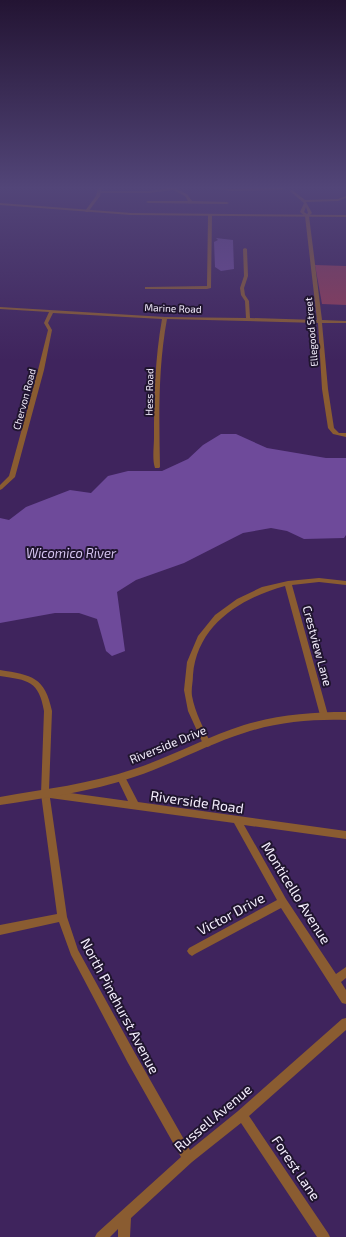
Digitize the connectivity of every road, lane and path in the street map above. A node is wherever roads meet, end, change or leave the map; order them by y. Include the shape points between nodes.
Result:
1 (210, 246) edge
2 (311, 246) edge
3 (245, 248) dead end
4 (147, 288) dead end
5 (0, 308) edge
6 (51, 312) junction
7 (165, 318) junction
8 (248, 320) junction
9 (320, 322) junction
10 (346, 322) edge
11 (346, 435) edge
12 (157, 467) dead end
13 (0, 488) edge
14 (288, 583) junction
15 (346, 583) edge
16 (0, 673) edge
17 (324, 715) junction
18 (346, 716) edge
19 (207, 744) junction
20 (121, 778) junction
21 (45, 794) junction
22 (0, 801) edge
23 (136, 806) junction
24 (236, 821) junction
25 (346, 835) edge
26 (283, 902) junction
27 (62, 917) junction
28 (0, 930) edge
29 (192, 951) dead end
30 (346, 972) edge
31 (335, 981) junction
32 (346, 999) edge
33 (346, 1023) edge
34 (242, 1115) junction
35 (188, 1158) junction
36 (124, 1215) junction
37 (101, 1237) edge
38 (124, 1237) edge
39 (324, 1237) edge

1 - 4 street via 209,287
2 - 9 street, Ellegood Street
3 - 8 street via 246,276 242,288 247,301
5 - 6 street, Marine Road
6 - 7 street, Marine Road
6 - 13 street, Chervon Road via 46,320 50,330 41,370 12,477
7 - 8 street, Marine Road
7 - 12 street, Hess Road via 159,351 157,388
8 - 9 street, Marine Road
9 - 10 street, Marine Road
9 - 11 street, Ellegood Street via 331,428 333,433
14 - 15 street via 309,580
14 - 17 street, Crestview Lane
14 - 19 street via 248,596 232,606 216,618 192,651 188,671 189,705
16 - 21 street, North Pinehurst Avenue via 21,676 33,681 44,691 47,698
17 - 18 street, Riverside Drive
17 - 19 street, Riverside Drive via 278,721 231,734
19 - 20 street, Riverside Drive
20 - 21 street, Riverside Drive
20 - 23 street
21 - 22 street, Riverside Drive
21 - 23 street, Riverside Road
21 - 27 street, North Pinehurst Avenue
23 - 24 street, Riverside Road
24 - 25 street, Riverside Road
24 - 26 street, Monticello Avenue
26 - 29 street, Victor Drive
26 - 31 street, Monticello Avenue
27 - 28 street
27 - 35 street, North Pinehurst Avenue via 74,952
30 - 31 street
31 - 32 street, Monticello Avenue
33 - 34 street, Russell Avenue
34 - 35 street, Russell Avenue
34 - 39 street, Forest Lane
35 - 36 street, Russell Avenue
36 - 37 street, Russell Avenue
36 - 38 street

